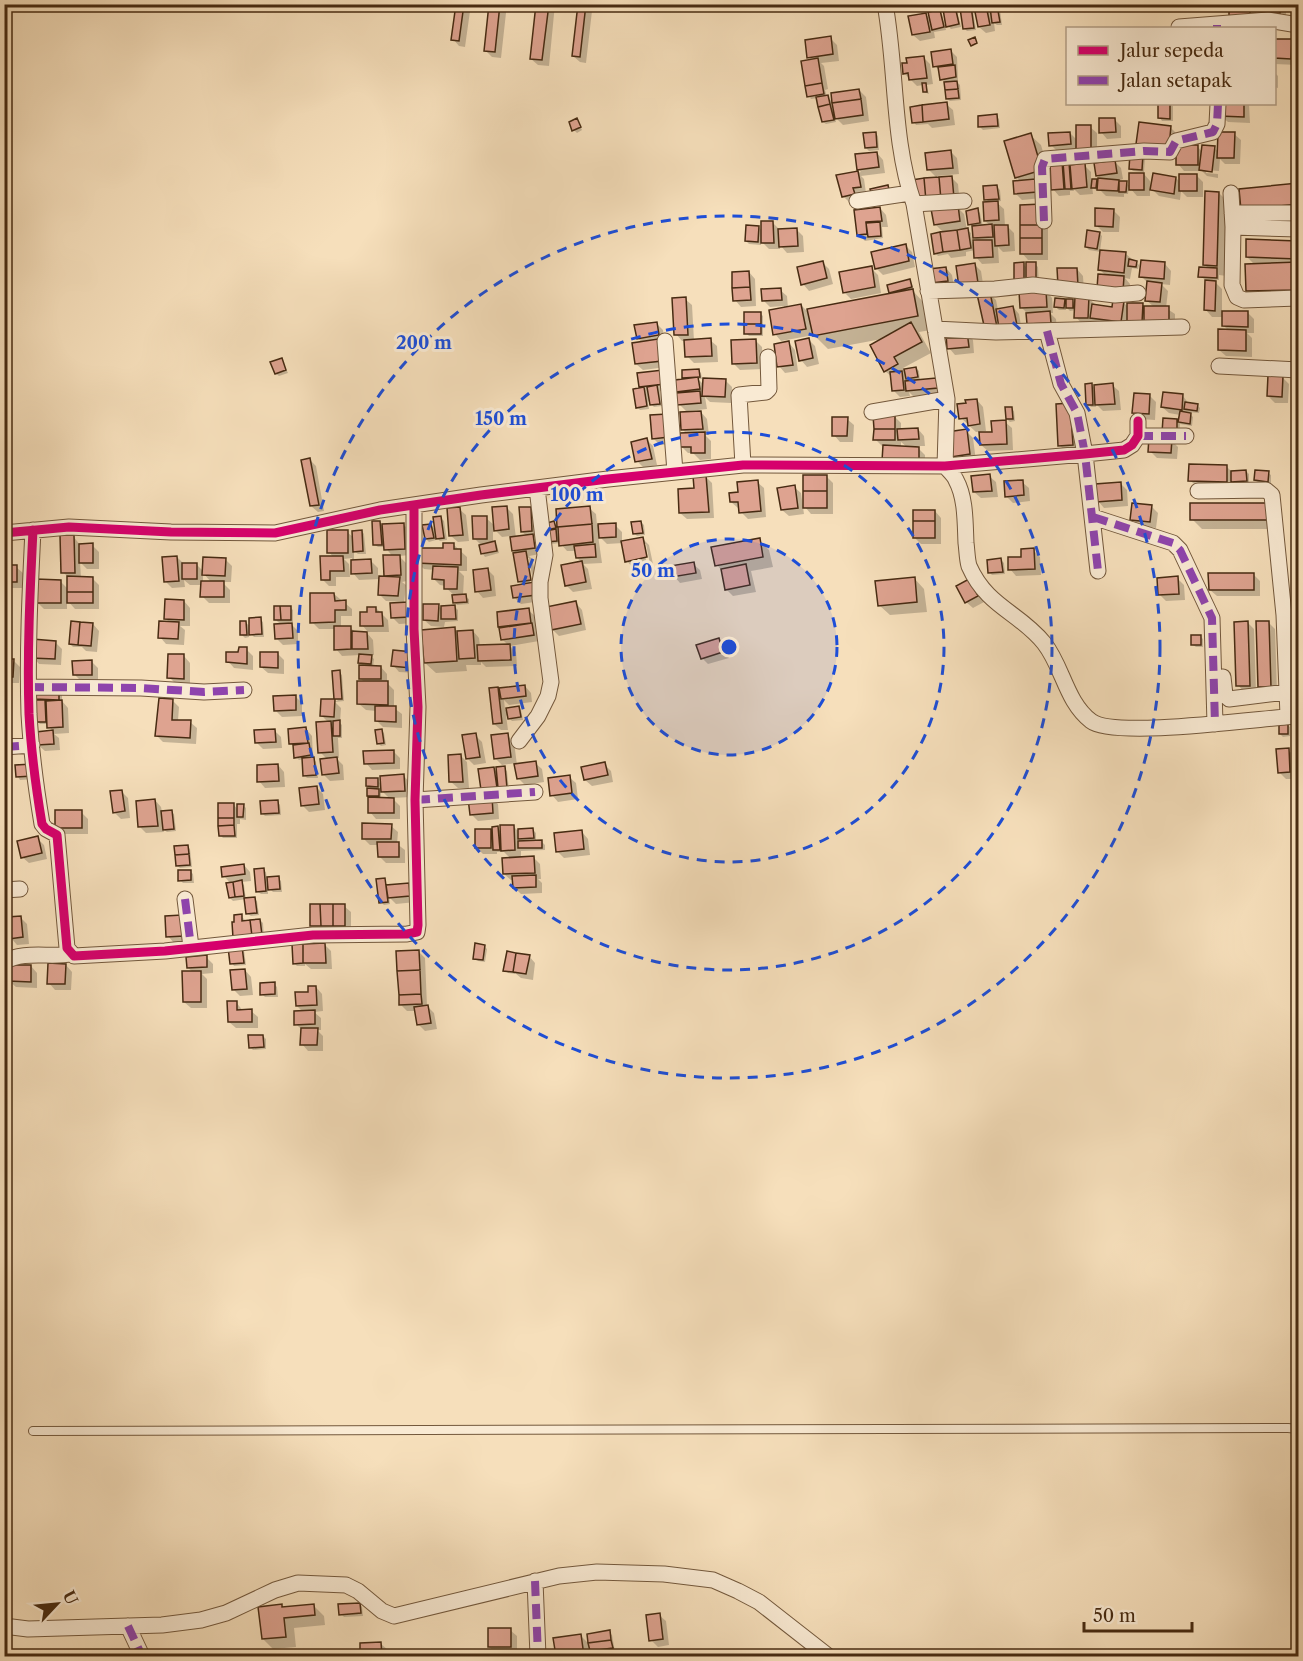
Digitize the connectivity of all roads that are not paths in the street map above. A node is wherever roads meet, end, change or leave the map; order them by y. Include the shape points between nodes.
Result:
1 (885, 4) edge
2 (1299, 25) edge
3 (1179, 27) edge
4 (1217, 27) edge
5 (1218, 105) edge
6 (1232, 193) dead end
7 (912, 199) junction
8 (857, 201) dead end
9 (964, 201) dead end
10 (1299, 213) edge
11 (1233, 220) junction
12 (1044, 221) dead end
13 (1299, 229) edge
14 (928, 291) junction
15 (1138, 293) dead end
16 (1299, 298) edge
17 (1182, 327) dead end
18 (935, 329) junction
19 (1047, 331) junction
20 (665, 340) dead end
21 (768, 357) dead end
22 (1219, 366) dead end
23 (1299, 370) edge
24 (947, 399) junction
25 (872, 412) dead end
26 (1186, 436) dead end
27 (1085, 454) junction
28 (743, 465) junction
29 (945, 466) junction
30 (675, 472) junction
31 (537, 488) junction
32 (1198, 491) dead end
33 (414, 506) junction
34 (1093, 517) junction
35 (33, 530) junction
36 (4, 533) edge
37 (1098, 571) dead end
38 (1291, 615) edge
39 (1215, 662) junction
40 (29, 687) junction
41 (244, 690) dead end
42 (1287, 692) junction
43 (1294, 716) edge
44 (1215, 723) junction
45 (519, 741) dead end
46 (32, 745) junction
47 (4, 747) edge
48 (535, 792) dead end
49 (415, 800) junction
50 (185, 899) dead end
51 (191, 948) junction
52 (71, 954) junction
53 (4, 962) edge
54 (1299, 1429) edge
55 (33, 1431) dead end
56 (535, 1581) junction
57 (4, 1626) edge
58 (128, 1626) junction
59 (142, 1656) edge
60 (538, 1656) edge
61 (828, 1656) edge

1 - 7 street via 899,135
2 - 4 street via 1268,20
3 - 4 street
5 - 12 street via 1213,132 1176,141 1170,152 1045,159
6 - 11 street
7 - 8 street
7 - 9 street
7 - 14 street
10 - 11 street
11 - 13 street
11 - 16 street via 1232,285 1237,297
14 - 15 street via 1033,285 1115,295
14 - 18 street
17 - 19 street
18 - 19 street
18 - 24 street
19 - 27 street via 1061,384 1077,413
20 - 30 street
21 - 28 street via 769,389 739,395
22 - 23 street
24 - 25 street
24 - 29 street
26 - 27 street via 1138,428 1132,445 1125,450
27 - 29 street
27 - 34 street
28 - 29 street
28 - 30 street
29 - 44 street via 961,494 968,563 977,581 990,598 1045,644 1072,698 1092,723 1126,729
30 - 31 street
31 - 33 street
31 - 45 street via 545,555 540,598 551,682 538,716
32 - 38 street via 1269,491 1272,495
33 - 35 street via 275,533 69,527
33 - 49 street via 418,707
34 - 37 street
34 - 39 street via 1173,543 1180,550 1212,618
35 - 36 street
35 - 40 street
38 - 42 street
39 - 42 street via 1221,664 1225,695 1229,699
39 - 44 street
40 - 41 street
40 - 46 street
42 - 43 street
43 - 44 street
46 - 47 street
46 - 52 street via 42,824 57,835 66,942
48 - 49 street
49 - 51 street via 417,932 313,935
50 - 51 street
51 - 52 street
52 - 53 street via 31,955
54 - 55 lane
56 - 58 street via 394,1616 346,1585 298,1584 275,1590 214,1618
56 - 60 street
56 - 61 street via 597,1572 713,1580 759,1602
57 - 58 street
58 - 59 street

